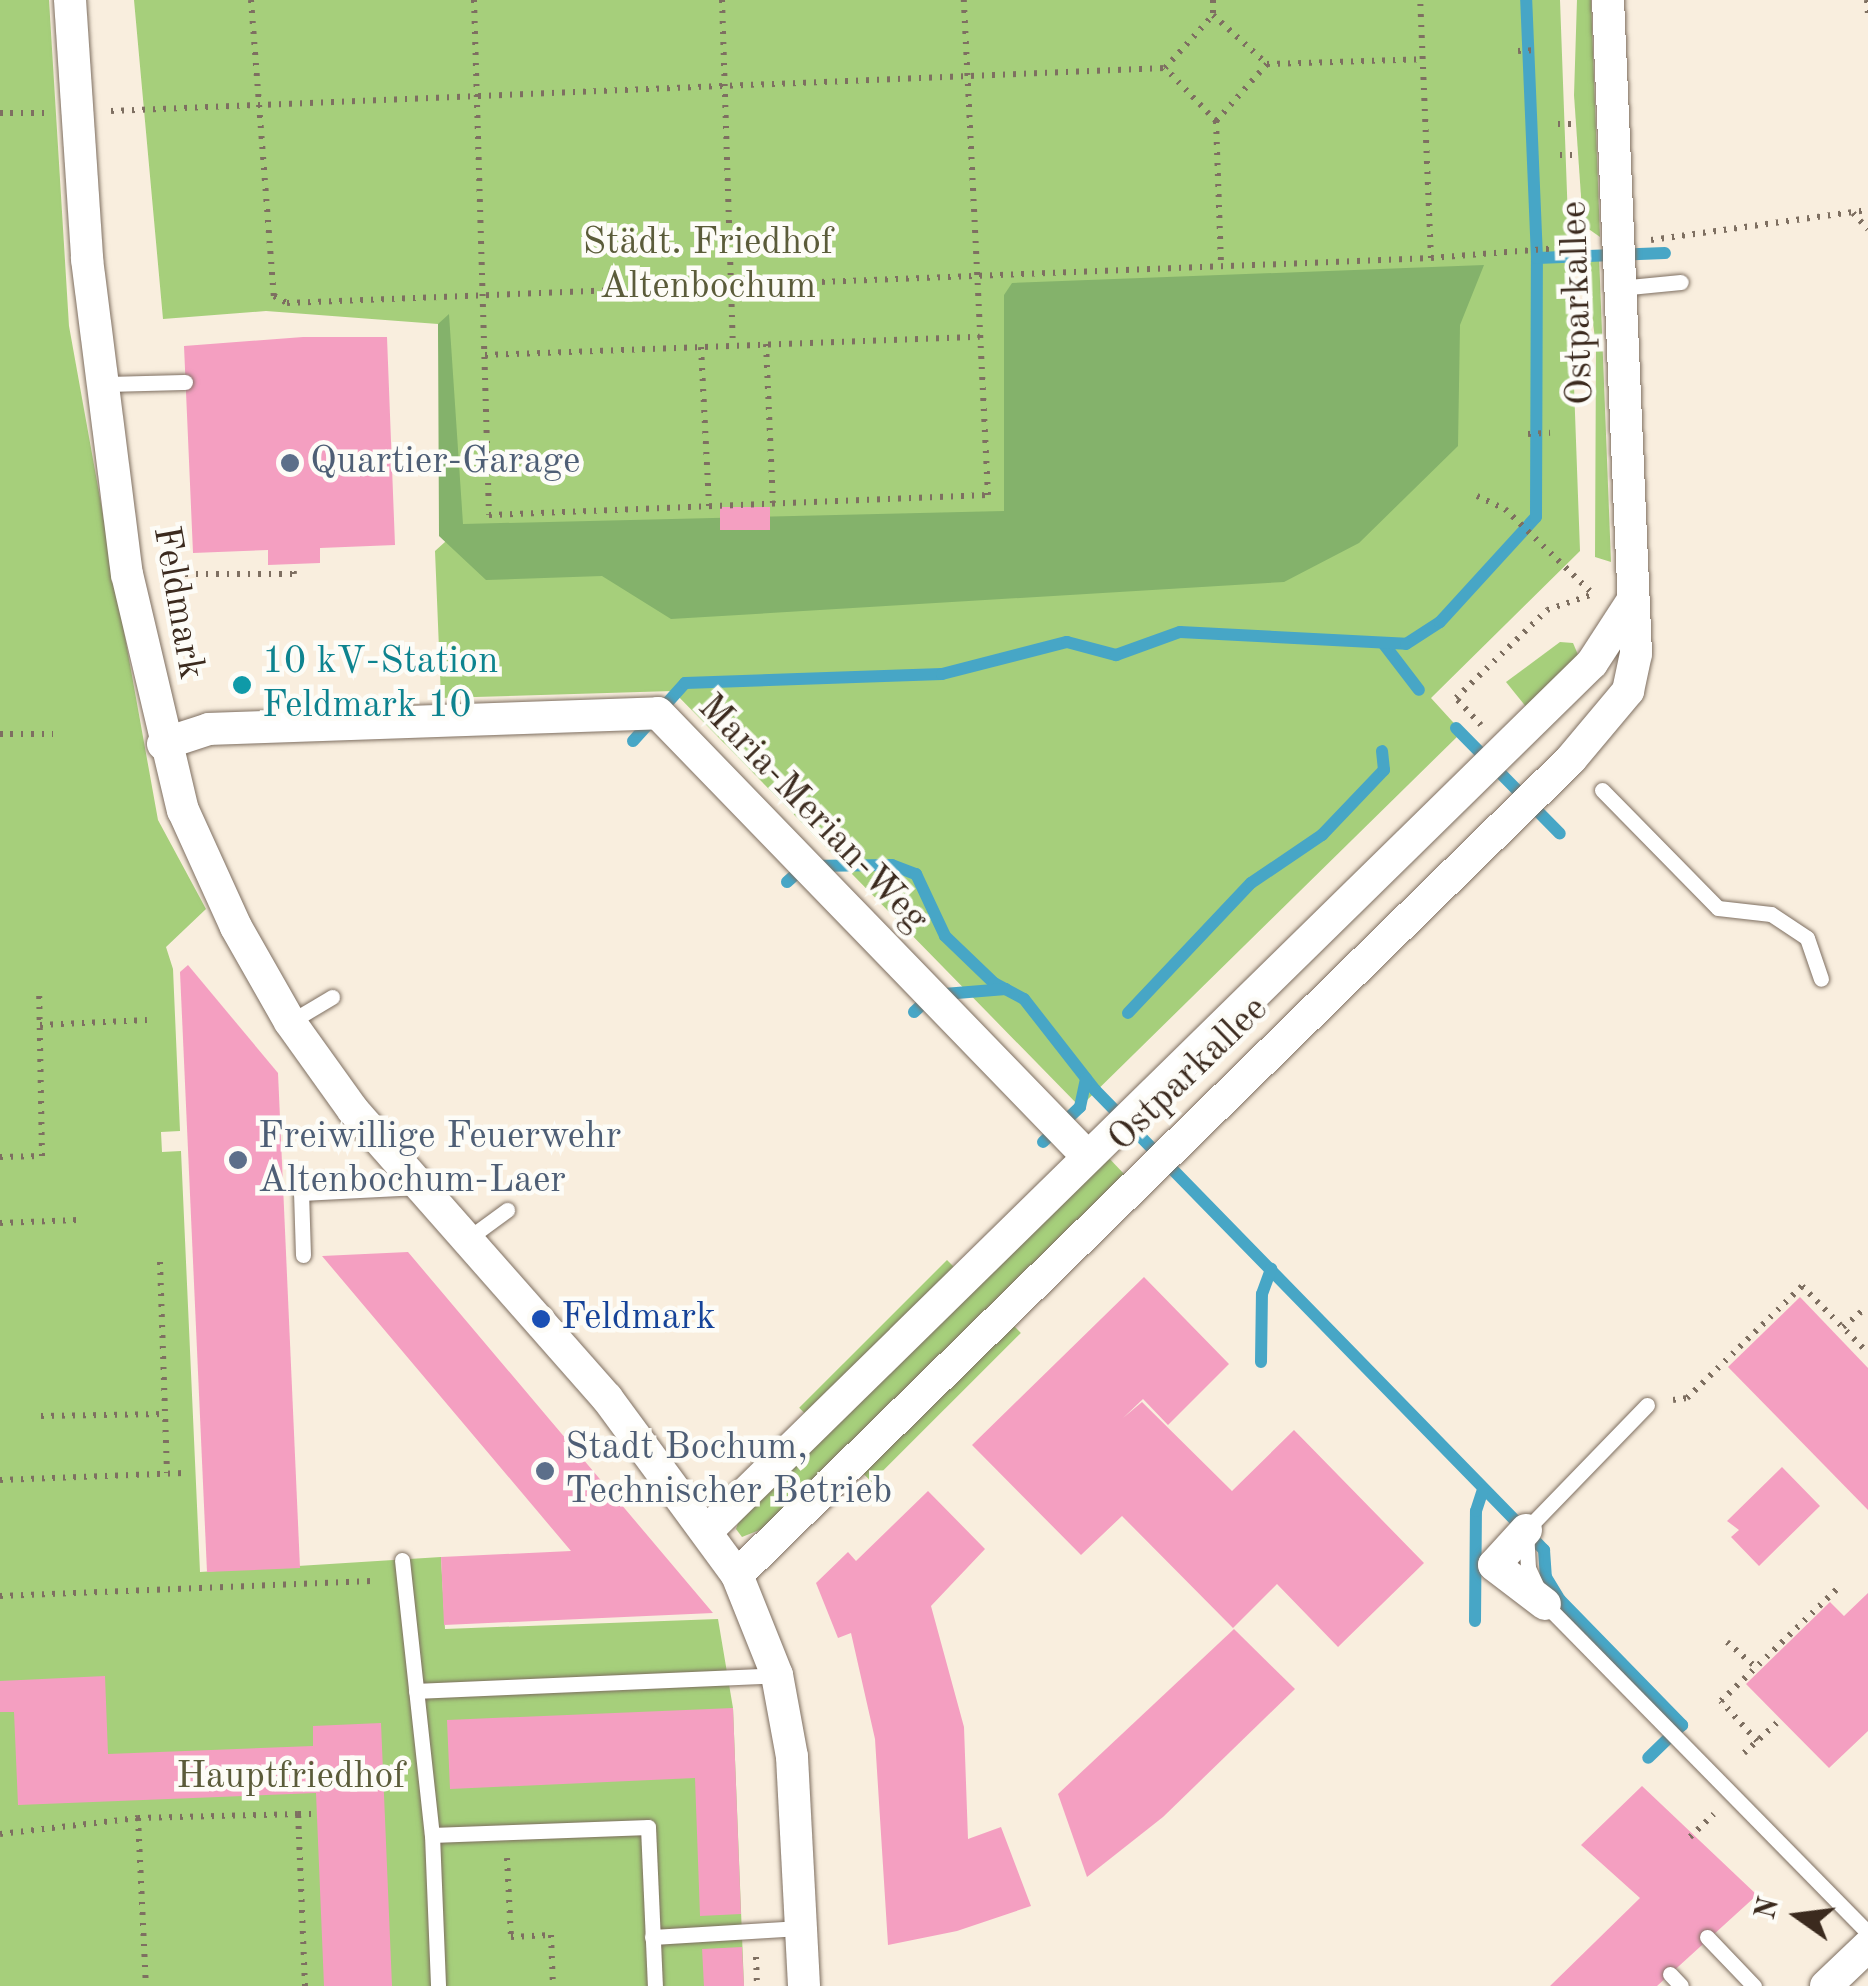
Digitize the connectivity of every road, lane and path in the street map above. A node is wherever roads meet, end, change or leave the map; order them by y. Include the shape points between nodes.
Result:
1 (70, 0) edge
2 (251, 0) edge
3 (474, 0) edge
4 (722, 0) edge
5 (964, 0) edge
6 (1213, 0) edge
7 (1420, 0) edge
8 (1608, 0) edge
9 (1868, 0) edge
10 (1213, 15) junction
11 (1868, 16) edge
12 (1536, 50) dead end
13 (1518, 51) dead end
14 (1422, 59) junction
15 (1267, 64) junction
16 (1165, 68) junction
17 (968, 76) junction
18 (724, 85) junction
19 (477, 94) junction
20 (258, 102) junction
21 (0, 113) edge
22 (79, 113) junction
23 (1216, 121) junction
24 (1558, 124) dead end
25 (1571, 124) dead end
26 (1572, 155) dead end
27 (1560, 156) dead end
28 (1868, 210) edge
29 (1852, 212) junction
30 (1868, 229) edge
31 (1617, 244) junction
32 (1576, 246) dead end
33 (1431, 258) junction
34 (1221, 266) junction
35 (977, 276) junction
36 (1681, 282) dead end
37 (732, 286) junction
38 (1618, 288) junction
39 (482, 297) junction
40 (980, 336) junction
41 (766, 344) junction
42 (734, 345) junction
43 (702, 346) junction
44 (485, 355) junction
45 (185, 382) dead end
46 (105, 384) junction
47 (1550, 433) dead end
48 (1528, 434) dead end
49 (1478, 496) dead end
50 (774, 503) junction
51 (709, 506) junction
52 (293, 564) dead end
53 (127, 574) junction
54 (1590, 591) junction
55 (1631, 603) junction
56 (0, 734) edge
57 (53, 734) dead end
58 (164, 744) junction
59 (1504, 748) junction
60 (1602, 790) dead end
61 (1821, 980) dead end
62 (39, 992) dead end
63 (332, 997) dead end
64 (147, 1020) dead end
65 (290, 1022) junction
66 (40, 1025) junction
67 (1087, 1156) junction
68 (0, 1157) edge
69 (419, 1187) junction
70 (506, 1210) dead end
71 (78, 1220) dead end
72 (0, 1223) edge
73 (466, 1240) junction
74 (303, 1256) dead end
75 (160, 1262) dead end
76 (1862, 1310) dead end
77 (1843, 1328) junction
78 (1868, 1353) edge
79 (1647, 1405) joint
80 (165, 1414) junction
81 (41, 1416) dead end
82 (167, 1473) junction
83 (184, 1473) dead end
84 (0, 1480) edge
85 (708, 1530) junction
86 (1526, 1530) junction
87 (402, 1560) dead end
88 (737, 1574) junction
89 (402, 1580) junction
90 (1838, 1588) dead end
91 (0, 1596) edge
92 (1544, 1604) junction
93 (1727, 1642) dead end
94 (1756, 1667) junction
95 (777, 1675) junction
96 (416, 1690) junction
97 (1781, 1719) dead end
98 (1757, 1740) junction
99 (1744, 1754) dead end
100 (298, 1814) junction
101 (313, 1814) dead end
102 (138, 1818) junction
103 (506, 1832) junction
104 (0, 1834) edge
105 (432, 1835) junction
106 (801, 1928) junction
107 (1868, 1933) edge
108 (652, 1937) junction
109 (1707, 1937) dead end
110 (1868, 1946) edge
111 (146, 1986) edge
112 (305, 1986) edge
113 (438, 1986) edge
114 (553, 1986) edge
115 (655, 1986) edge
116 (804, 1986) edge
117 (1754, 1986) edge
118 (1826, 1986) edge

1 - 22 street, Feldmark
2 - 20 path
3 - 19 path
4 - 18 path
5 - 17 path
6 - 10 path
7 - 14 path
8 - 31 street, Ostparkallee
9 - 11 path
10 - 15 path
10 - 16 path
12 - 13 path
14 - 15 path
14 - 33 path
15 - 23 path
16 - 17 path
16 - 23 path
17 - 18 path
17 - 35 path
18 - 19 path
18 - 37 path
19 - 20 path
19 - 39 path
20 - 22 path
20 - 39 path via 274,296 287,304
21 - 22 path
22 - 46 street, Feldmark via 87,259
23 - 34 path
24 - 25 path
26 - 27 path
28 - 29 path
29 - 30 path
29 - 31 path
31 - 38 street, Ostparkallee
32 - 33 path
33 - 34 path
34 - 35 path
35 - 37 path
35 - 40 path
36 - 38 lane
37 - 39 path
37 - 42 path
38 - 55 street, Ostparkallee
39 - 44 path
40 - 41 path
40 - 50 path via 988,495
41 - 42 path
41 - 50 path
42 - 43 path
43 - 44 path
43 - 51 path
44 - 51 path via 489,515
45 - 46 lane
46 - 53 street, Feldmark
47 - 48 path
49 - 54 path via 1505,509
50 - 51 path
52 - 53 path via 294,574
53 - 58 street, Feldmark
54 - 55 path
54 - 59 path via 1547,610 1456,698
55 - 59 street, Ostparkallee via 1592,663
55 - 88 street, Ostparkallee via 1634,672 1611,718
56 - 57 path
58 - 65 street, Feldmark via 184,810 236,927
58 - 67 street, Maria-Merian-Weg via 208,729 658,713
59 - 67 street, Ostparkallee
60 - 61 lane via 1718,908 1770,914 1807,938
62 - 66 path
63 - 65 lane
64 - 66 path
65 - 69 street, Feldmark
66 - 68 path via 42,1156
67 - 85 street, Ostparkallee
69 - 73 street, Feldmark
69 - 74 lane via 300,1193
70 - 73 lane
71 - 72 path
73 - 85 street, Feldmark via 608,1398
75 - 80 path
76 - 77 path
77 - 78 path
77 - 79 path via 1802,1286 1688,1398
79 - 86 lane
80 - 81 path
80 - 82 path
82 - 83 path
82 - 84 path
85 - 88 street, Feldmark
86 - 92 lane via 1528,1568
86 - 92 street via 1494,1566
87 - 89 lane
88 - 95 street, Feldmark
89 - 91 path
89 - 96 lane
90 - 94 path
92 - 107 lane
93 - 94 path
94 - 98 path via 1721,1701
95 - 96 lane
95 - 106 street, Feldmark via 792,1756
96 - 105 lane
97 - 98 path
98 - 99 path
100 - 101 path
100 - 102 path
100 - 112 path
102 - 104 path
102 - 111 path
103 - 105 lane
103 - 108 lane via 648,1826
103 - 114 path via 511,1937 551,1935
105 - 113 lane
106 - 108 lane
106 - 116 street, Feldmark
108 - 115 lane
109 - 117 lane
110 - 118 street

